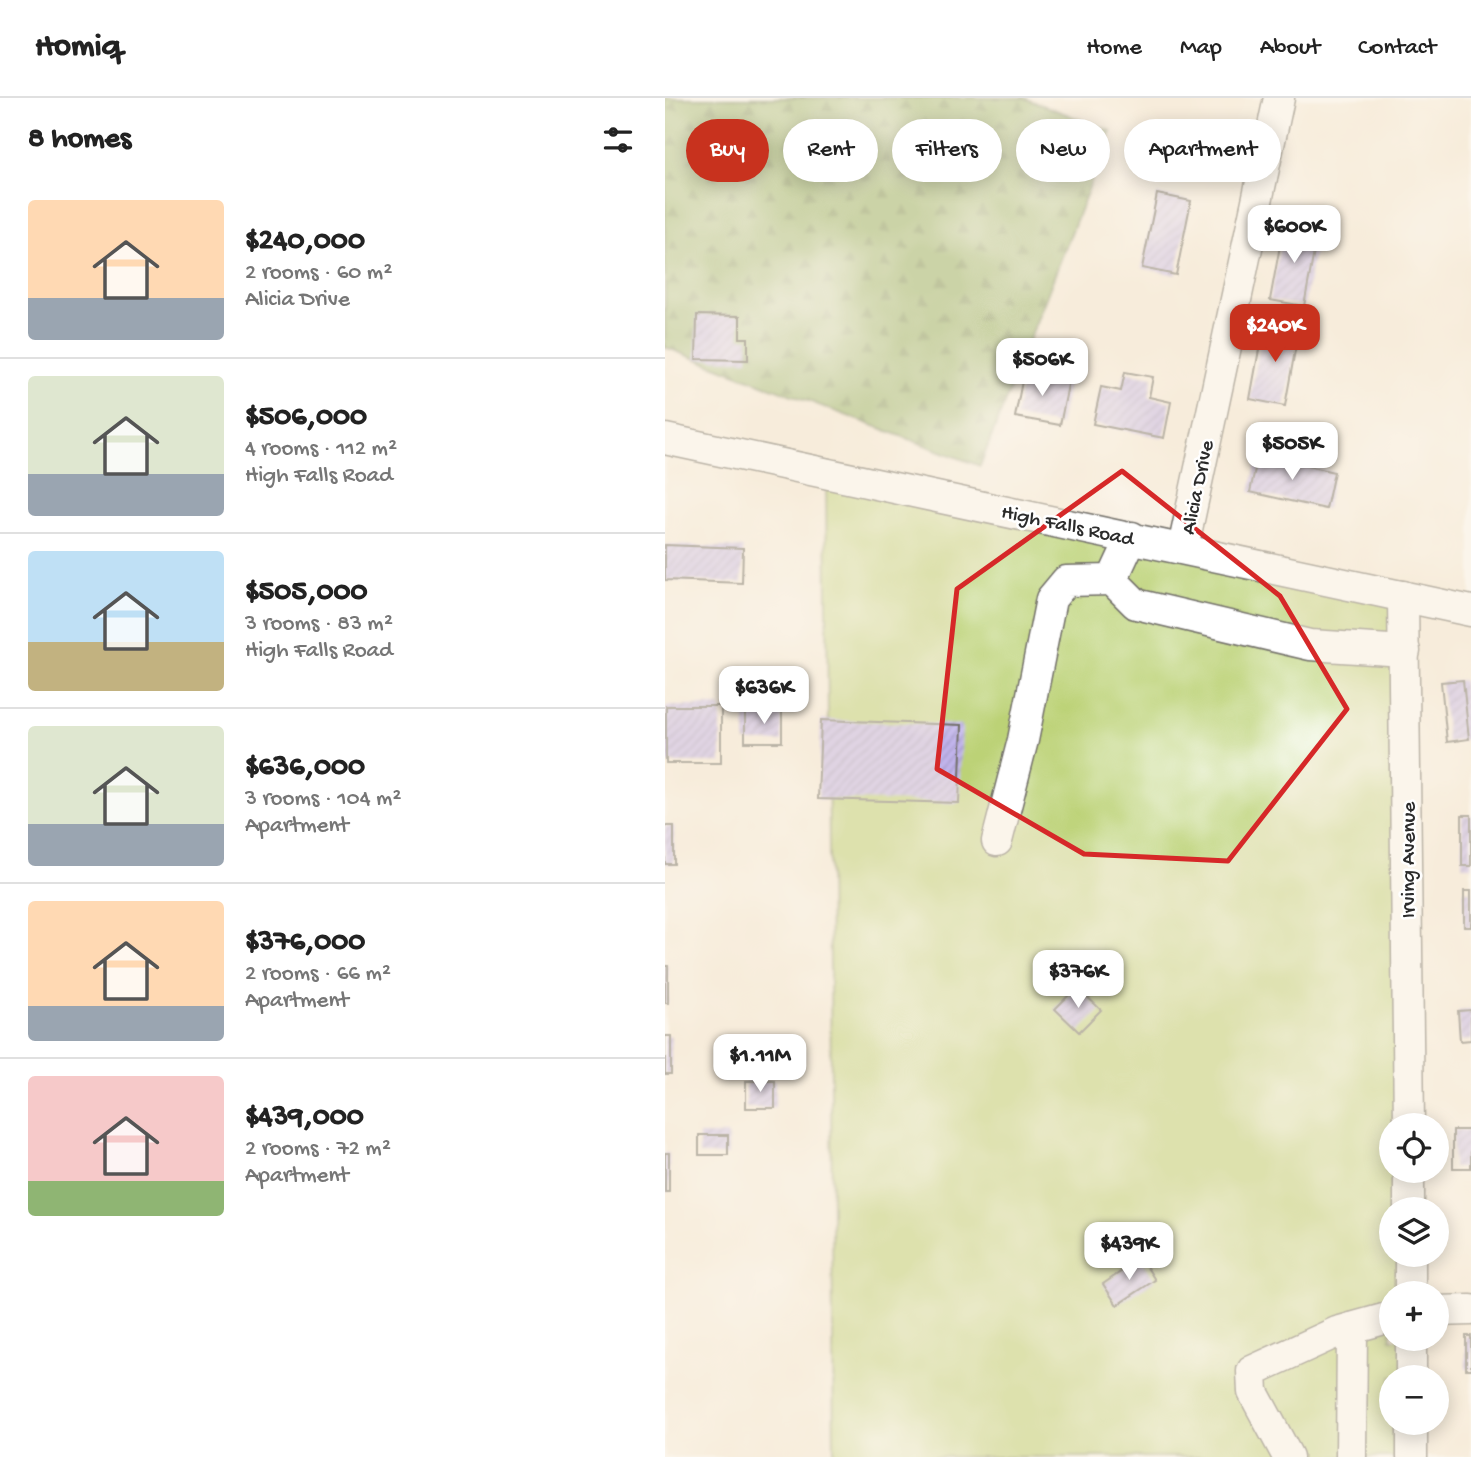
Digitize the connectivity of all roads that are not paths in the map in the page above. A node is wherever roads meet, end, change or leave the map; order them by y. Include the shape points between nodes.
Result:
1 (1279, 98) edge
2 (665, 439) edge
3 (1132, 537) junction
4 (1183, 548) junction
5 (1112, 580) junction
6 (1403, 596) junction
7 (1471, 611) edge
8 (1405, 651) junction
9 (997, 841) dead end
10 (1409, 1113) edge
11 (1471, 1310) edge
12 (1449, 1311) edge
13 (1379, 1320) edge
14 (1352, 1328) junction
15 (1412, 1435) edge
16 (1287, 1457) edge
17 (1351, 1457) edge
18 (1412, 1457) edge

1 - 4 street, Alicia Drive
2 - 3 street, High Falls Road
3 - 4 street, High Falls Road
3 - 5 street
4 - 6 street, High Falls Road
5 - 8 street via 1136,604 1310,645
5 - 9 street via 1066,581 1051,599
6 - 7 street, High Falls Road
6 - 8 street, Irving Avenue
8 - 10 street, Irving Avenue
11 - 12 street
13 - 14 street
14 - 16 street via 1252,1371 1253,1392
14 - 17 street
15 - 18 street

